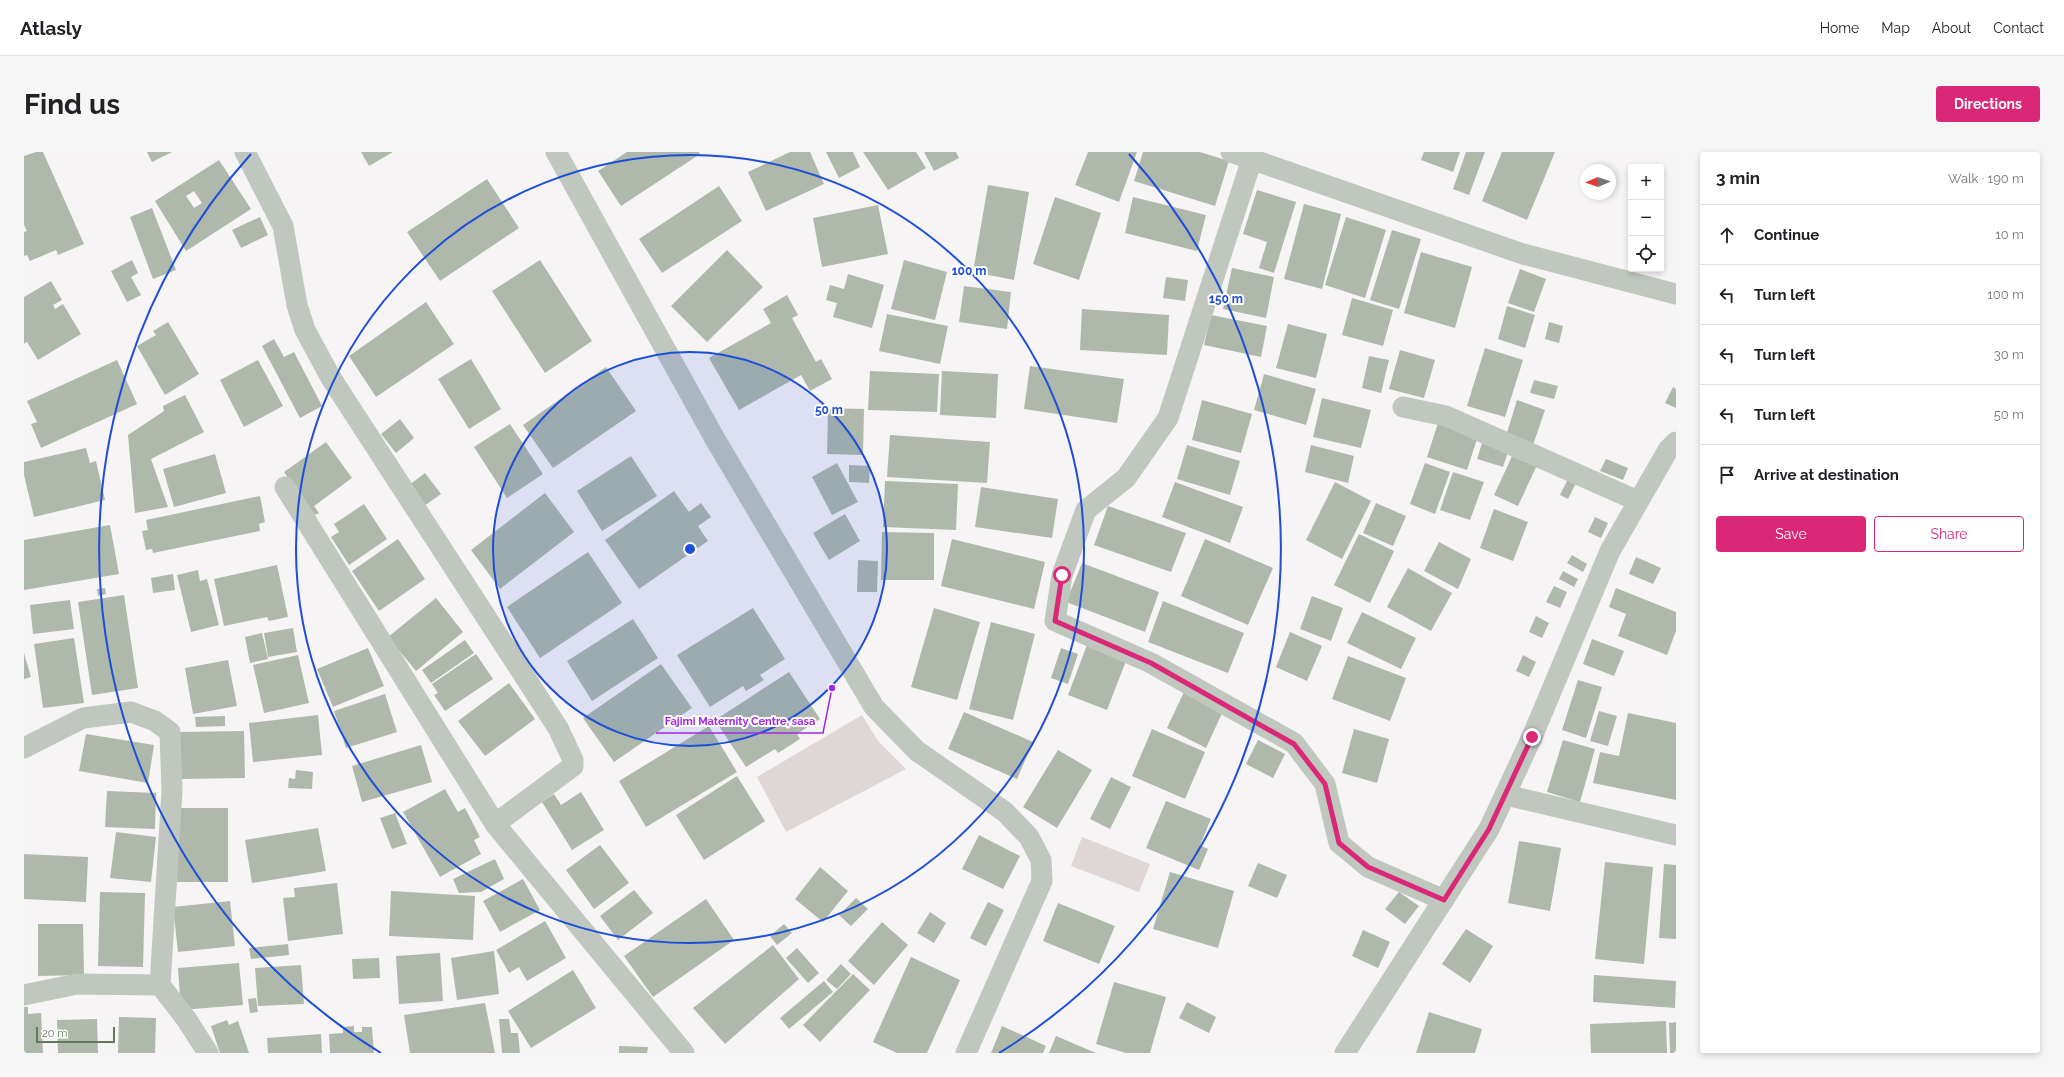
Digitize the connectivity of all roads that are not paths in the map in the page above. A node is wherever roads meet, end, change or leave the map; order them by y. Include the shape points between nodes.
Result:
1 (245, 152) edge
2 (556, 152) edge
3 (1231, 152) edge
4 (1252, 159) junction
5 (1676, 294) edge
6 (1403, 407) dead end
7 (1676, 442) edge
8 (285, 487) dead end
9 (1638, 501) junction
10 (24, 748) edge
11 (1506, 795) junction
12 (495, 824) junction
13 (1676, 835) edge
14 (1444, 900) junction
15 (160, 985) junction
16 (24, 995) edge
17 (208, 1053) edge
18 (684, 1053) edge
19 (966, 1053) edge
20 (1345, 1053) edge

1 - 12 street via 283,226 297,305 305,330 331,378 558,728 573,760 573,766
2 - 19 street via 715,439 874,707 917,751 1005,812 1029,837 1041,860 1042,881
3 - 4 street
4 - 5 street via 1523,254
4 - 14 street via 1168,418 1126,478 1086,510 1062,575 1055,621 1151,663 1294,744 1325,784 1339,843 1368,867
6 - 9 street via 1446,416
7 - 9 street via 1668,450
8 - 12 street
9 - 11 street via 1610,551
10 - 15 street via 83,718 130,712 155,721 170,732 172,791
11 - 13 street
11 - 14 street via 1489,829
12 - 18 street
14 - 20 street
15 - 16 street via 77,984
15 - 17 street

